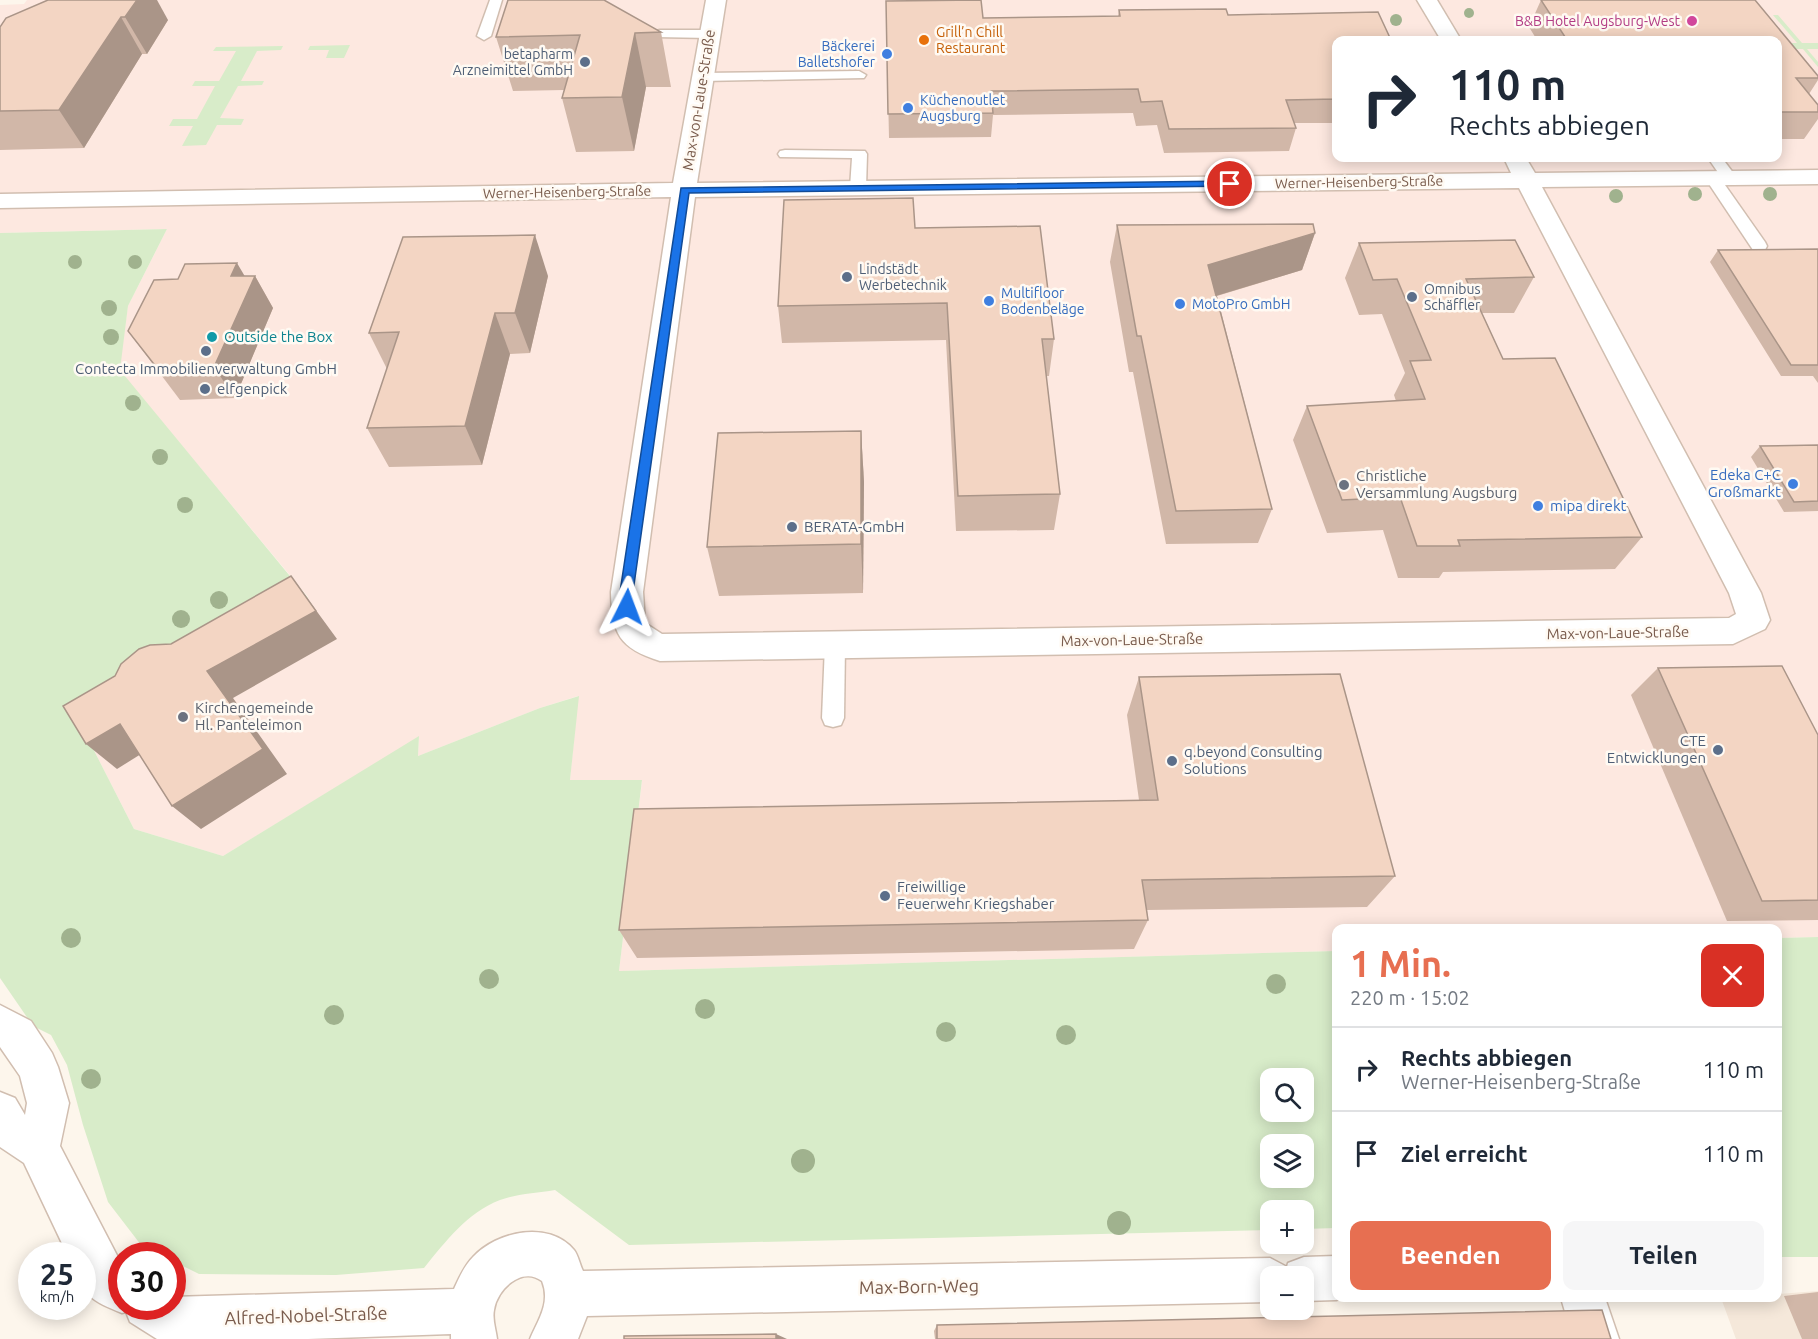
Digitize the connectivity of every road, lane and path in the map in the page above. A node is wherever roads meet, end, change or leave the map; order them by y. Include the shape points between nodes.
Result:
1 (496, 0) edge
2 (716, 0) edge
3 (1428, 0) edge
4 (660, 34) edge
5 (710, 34) junction
6 (484, 36) dead end
7 (1449, 36) edge
8 (859, 75) dead end
9 (703, 76) junction
10 (785, 154) dead end
11 (1521, 169) edge
12 (1719, 171) edge
13 (1818, 177) edge
14 (858, 188) junction
15 (684, 190) junction
16 (0, 201) edge
17 (1759, 246) dead end
18 (835, 645) junction
19 (833, 717) dead end
20 (0, 1025) edge
21 (0, 1113) edge
22 (39, 1148) junction
23 (1332, 1278) edge
24 (1314, 1279) edge
25 (1260, 1280) edge
26 (108, 1282) edge
27 (568, 1294) junction
28 (1584, 1302) edge
29 (167, 1320) edge
30 (472, 1325) edge
31 (553, 1339) edge
32 (1596, 1339) edge

1 - 6 lane
2 - 5 street, Max-von-Laue-Straße
3 - 7 street
4 - 5 lane
5 - 9 street, Max-von-Laue-Straße
8 - 9 lane
9 - 15 street, Max-von-Laue-Straße
10 - 14 lane via 860,154
11 - 12 street, Werner-Heisenberg-Straße
11 - 14 street, Werner-Heisenberg-Straße
11 - 18 street, Max-von-Laue-Straße via 1745,592 1754,620 1733,631
12 - 13 street, Werner-Heisenberg-Straße
12 - 17 lane
14 - 15 street, Werner-Heisenberg-Straße
15 - 16 street, Werner-Heisenberg-Straße
15 - 18 street, Max-von-Laue-Straße via 627,592 627,621 638,639 660,648
18 - 19 lane
20 - 22 street via 18,1035 38,1067 48,1103
21 - 22 street via 8,1128
22 - 26 street via 103,1279
23 - 24 street
25 - 27 street, Max-Born-Weg
27 - 30 street, Alfred-Nobel-Straße via 558,1266 547,1257 521,1253 488,1272 474,1297
27 - 31 street via 567,1311
28 - 32 street
29 - 30 street, Alfred-Nobel-Straße

